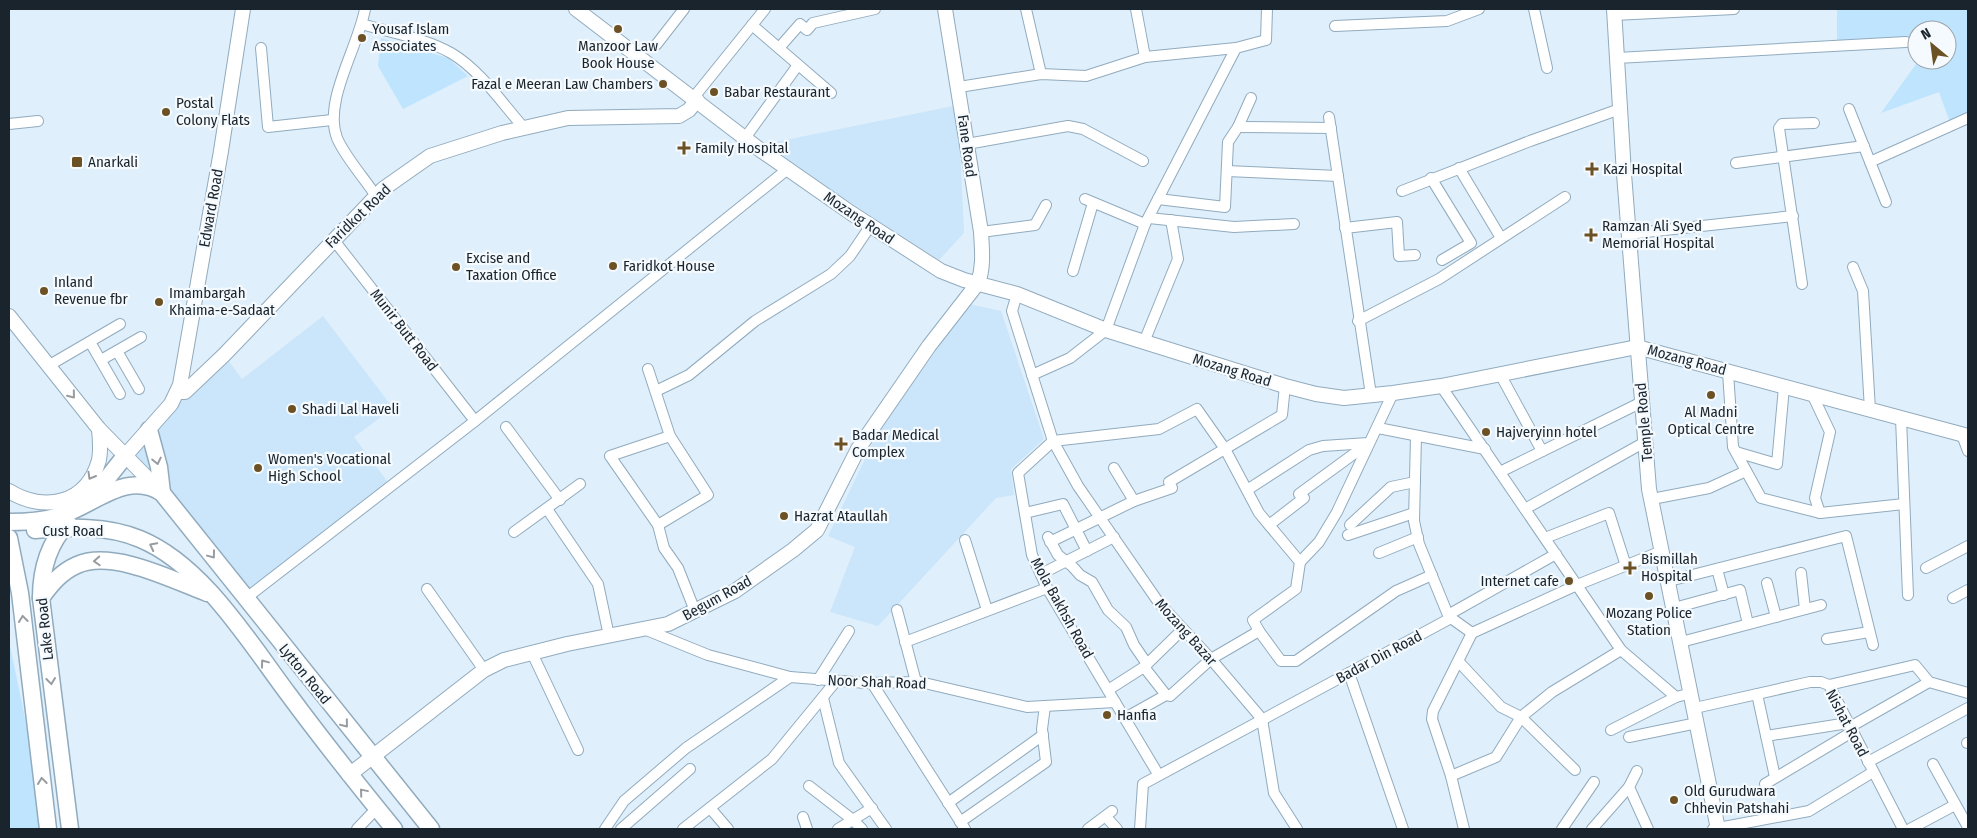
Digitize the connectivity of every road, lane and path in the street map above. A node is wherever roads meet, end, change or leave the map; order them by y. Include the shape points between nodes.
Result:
1 (243, 9) edge
2 (365, 9) edge
3 (576, 9) edge
4 (684, 9) edge
5 (765, 9) edge
6 (875, 9) edge
7 (945, 9) edge
8 (1026, 9) edge
9 (1136, 9) edge
10 (1267, 9) edge
11 (1479, 9) edge
12 (1534, 9) edge
13 (1734, 9) edge
14 (1614, 12) edge
15 (362, 24) junction
16 (752, 25) junction
17 (1335, 26) dead end
18 (1906, 42) dead end
19 (656, 45) dead end
20 (261, 48) dead end
21 (779, 48) junction
22 (1236, 48) junction
23 (1145, 57) junction
24 (1617, 58) junction
25 (798, 65) junction
26 (1547, 68) dead end
27 (1041, 74) junction
28 (959, 86) junction
29 (831, 93) dead end
30 (1250, 98) dead end
31 (696, 99) junction
32 (1620, 109) junction
33 (1849, 109) dead end
34 (1968, 118) edge
35 (332, 120) junction
36 (38, 121) dead end
37 (1814, 123) dead end
38 (9, 124) edge
39 (1238, 127) junction
40 (524, 128) junction
41 (745, 138) junction
42 (967, 144) junction
43 (1864, 146) junction
44 (1784, 157) junction
45 (1143, 161) dead end
46 (1870, 162) junction
47 (1736, 163) dead end
48 (789, 168) junction
49 (1459, 168) junction
50 (1227, 171) junction
51 (1338, 176) junction
52 (1431, 178) junction
53 (1402, 192) dead end
54 (376, 196) junction
55 (1565, 197) dead end
56 (1158, 199) junction
57 (1886, 202) dead end
58 (1046, 205) dead end
59 (1793, 216) junction
60 (1171, 220) junction
61 (1147, 221) junction
62 (1294, 224) dead end
63 (871, 225) junction
64 (1345, 228) junction
65 (981, 232) junction
66 (1628, 234) junction
67 (1502, 238) junction
68 (333, 239) junction
69 (1415, 255) dead end
70 (1442, 260) dead end
71 (1853, 267) dead end
72 (1073, 271) dead end
73 (978, 283) junction
74 (1802, 284) dead end
75 (1017, 294) junction
76 (9, 316) edge
77 (1358, 321) junction
78 (120, 324) dead end
79 (1106, 330) junction
80 (141, 336) dead end
81 (90, 342) junction
82 (1144, 342) junction
83 (1637, 347) junction
84 (117, 351) junction
85 (100, 360) junction
86 (48, 366) junction
87 (648, 369) dead end
88 (1728, 372) junction
89 (1500, 374) junction
90 (1032, 375) junction
91 (1285, 386) junction
92 (1441, 386) junction
93 (1784, 387) junction
94 (139, 390) dead end
95 (656, 391) junction
96 (1393, 393) junction
97 (120, 394) dead end
98 (1812, 394) junction
99 (1371, 395) junction
100 (175, 398) junction
101 (1642, 402) junction
102 (1870, 410) junction
103 (1901, 418) junction
104 (475, 420) junction
105 (506, 427) dead end
106 (1378, 428) junction
107 (99, 429) junction
108 (149, 430) junction
109 (670, 436) junction
110 (1416, 436) junction
111 (1965, 436) edge
112 (1053, 441) junction
113 (1645, 442) junction
114 (1369, 443) junction
115 (1225, 449) junction
116 (1484, 449) junction
117 (1542, 451) junction
118 (1968, 451) edge
119 (1736, 452) junction
120 (125, 456) junction
121 (1114, 468) dead end
122 (1746, 471) junction
123 (1500, 472) junction
124 (1415, 482) junction
125 (580, 484) dead end
126 (1247, 490) junction
127 (9, 491) edge
128 (162, 493) junction
129 (1652, 499) junction
130 (560, 500) junction
131 (1134, 501) junction
132 (1904, 504) junction
133 (85, 506) junction
134 (547, 509) junction
135 (1525, 509) junction
136 (1025, 513) junction
137 (1414, 513) junction
138 (1820, 514) junction
139 (1101, 518) junction
140 (9, 522) edge
141 (658, 525) junction
142 (1269, 525) junction
143 (63, 528) junction
144 (1076, 530) junction
145 (9, 532) edge
146 (514, 532) dead end
147 (1114, 537) junction
148 (1418, 537) junction
149 (9, 538) edge
150 (1545, 538) junction
151 (965, 540) dead end
152 (1968, 546) edge
153 (1087, 551) junction
154 (1662, 551) junction
155 (1379, 553) dead end
156 (1556, 554) junction
157 (1066, 561) junction
158 (1300, 562) junction
159 (1626, 566) junction
160 (1926, 568) dead end
161 (1718, 569) junction
162 (1801, 572) dead end
163 (1041, 574) junction
164 (1432, 575) junction
165 (9, 579) edge
166 (1669, 581) junction
167 (1767, 583) dead end
168 (1577, 585) junction
169 (1047, 588) junction
170 (427, 590) dead end
171 (1968, 590) edge
172 (20, 593) junction
173 (210, 594) junction
174 (1724, 595) junction
175 (1908, 595) dead end
176 (41, 598) junction
177 (1953, 598) dead end
178 (245, 599) junction
179 (1821, 605) dead end
180 (1674, 608) junction
181 (1805, 609) junction
182 (897, 610) dead end
183 (987, 610) junction
184 (695, 611) junction
185 (227, 614) joint
186 (1776, 617) junction
187 (1748, 624) junction
188 (644, 629) junction
189 (1183, 629) junction
190 (849, 631) dead end
191 (1259, 631) junction
192 (1869, 632) junction
193 (1472, 633) junction
194 (609, 636) junction
195 (1827, 639) dead end
196 (905, 642) junction
197 (1681, 642) junction
198 (1873, 645) dead end
199 (1621, 650) junction
200 (532, 653) junction
201 (1211, 658) junction
202 (1459, 662) junction
203 (1146, 665) junction
204 (484, 670) junction
205 (1349, 673) junction
206 (790, 677) junction
207 (818, 680) junction
208 (836, 681) junction
209 (872, 682) junction
210 (916, 682) junction
211 (1929, 682) junction
212 (1828, 685) junction
213 (1108, 690) junction
214 (1692, 693) junction
215 (1968, 693) edge
216 (1757, 694) junction
217 (1166, 695) junction
218 (1676, 697) junction
219 (823, 698) junction
220 (1115, 702) junction
221 (1045, 706) junction
222 (1694, 708) junction
223 (1968, 708) edge
224 (1521, 717) junction
225 (1125, 718) junction
226 (1262, 719) junction
227 (1697, 723) junction
228 (1850, 727) junction
229 (1611, 730) dead end
230 (1043, 735) junction
231 (1766, 736) junction
232 (1629, 737) dead end
233 (578, 750) dead end
234 (372, 756) junction
235 (1868, 762) junction
236 (1933, 764) dead end
237 (690, 769) dead end
238 (1575, 770) dead end
239 (1637, 771) dead end
240 (1874, 772) junction
241 (349, 774) junction
242 (1158, 774) junction
243 (1451, 776) junction
244 (1775, 778) junction
245 (1594, 782) dead end
246 (1765, 784) dead end
247 (809, 786) dead end
248 (1630, 787) junction
249 (948, 803) junction
250 (1955, 805) junction
251 (377, 808) junction
252 (710, 808) junction
253 (872, 808) junction
254 (803, 817) dead end
255 (853, 820) junction
256 (963, 826) edge
257 (1968, 827) edge
258 (48, 829) edge
259 (70, 829) edge
260 (357, 829) edge
261 (394, 829) edge
262 (431, 829) edge
263 (605, 829) edge
264 (621, 829) edge
265 (683, 829) edge
266 (728, 829) edge
267 (807, 829) edge
268 (838, 829) edge
269 (862, 829) edge
270 (886, 829) edge
271 (1088, 829) edge
272 (1117, 829) edge
273 (1140, 829) edge
274 (1297, 829) edge
275 (1403, 829) edge
276 (1464, 829) edge
277 (1562, 829) edge
278 (1592, 829) edge
279 (1648, 829) edge
280 (1716, 829) edge
281 (1903, 829) edge
282 (1910, 829) edge

1 - 100 street, Edward Road via 222,151
2 - 15 street
3 - 31 street, Mozang Road
4 - 19 street
5 - 16 street
6 - 21 street via 813,23 807,30 800,24
7 - 28 street, Fane Road
8 - 27 street
9 - 23 street
10 - 22 street via 1266,40
11 - 17 street via 1447,21
12 - 26 street
13 - 14 street
14 - 24 street, Temple Road
15 - 35 street
15 - 40 street via 450,53 475,72
16 - 21 street
16 - 31 street
18 - 24 street
20 - 35 street via 268,127
21 - 25 street
22 - 23 street
22 - 56 street
23 - 27 street via 1086,76
24 - 32 street, Temple Road
25 - 29 street
25 - 41 street
27 - 28 street
28 - 42 street, Fane Road
30 - 39 street
31 - 40 street, Faridkot Road via 689,110 678,116 568,118
31 - 41 street, Mozang Road
32 - 49 street
32 - 66 street, Temple Road
33 - 43 street
34 - 46 street
35 - 54 street via 338,140
36 - 38 street
37 - 44 street via 1780,125
39 - 50 street via 1228,142
39 - 51 street via 1330,123
40 - 54 street, Faridkot Road via 430,156
41 - 48 street, Mozang Road
42 - 45 street via 1068,126 1083,129
42 - 65 street, Fane Road
43 - 44 street
43 - 46 street
44 - 47 street
44 - 59 street
46 - 57 street
48 - 63 street, Mozang Road
48 - 104 street
49 - 52 street
49 - 67 street
50 - 51 street
50 - 56 street via 1225,207
51 - 64 street
52 - 53 street
52 - 70 street via 1471,243
54 - 68 street, Faridkot Road
55 - 67 street
56 - 61 street
58 - 65 street via 1035,225
59 - 66 street
59 - 74 street
60 - 61 street
60 - 62 street via 1234,227
60 - 82 street via 1178,259
61 - 72 street via 1089,201
61 - 79 street
63 - 73 street, Mozang Road via 941,271
63 - 95 street via 850,256 831,274 755,320 689,375
64 - 69 street via 1397,222 1399,256
64 - 77 street
65 - 73 street, Fane Road via 983,258
66 - 83 street, Temple Road
67 - 77 street via 1439,279
68 - 100 street, Faridkot Road via 224,355
68 - 104 street, Munir Butt Road
71 - 102 street via 1863,291
73 - 75 street, Mozang Road
73 - 184 street, Begum Road via 929,346 858,449 816,530 735,591
75 - 79 street, Mozang Road
75 - 90 street, Mozang Bazar via 1012,312
76 - 86 street
77 - 99 street
78 - 81 street
79 - 82 street, Mozang Road
79 - 90 street via 1070,358
80 - 84 street
81 - 85 street
81 - 86 street
82 - 91 street, Mozang Road
83 - 88 street, Mozang Road
83 - 89 street, Mozang Road
83 - 101 street, Temple Road
84 - 85 street
84 - 94 street
85 - 97 street
86 -> 107 street
87 - 95 street
88 - 93 street, Mozang Road
88 - 119 street
89 - 92 street, Mozang Road
89 - 117 street
90 - 112 street, Mozang Bazar
91 - 99 street, Mozang Road via 1344,398
91 - 115 street via 1282,415
92 - 96 street, Mozang Road
92 - 116 street
93 - 98 street, Mozang Road
93 - 119 street via 1776,464
95 - 109 street
96 - 99 street, Mozang Road
96 - 106 street
98 - 102 street, Mozang Road
98 - 138 street via 1830,432 1815,498
100 - 108 street
101 - 113 street, Temple Road
101 - 117 street
102 - 103 street, Mozang Road
103 - 111 street, Mozang Road
103 - 132 street
104 - 178 street
105 - 130 street
106 - 110 street
106 - 114 street
107 - 120 street
107 -> 127 street via 99,460 81,490 71,497 50,503 28,501
108 - 120 street
108 -> 128 main road
109 - 141 street via 708,494
109 - 141 street via 610,456
110 - 116 street
110 - 124 street
111 - 118 street
112 - 115 street via 1159,429 1197,410
112 - 136 street, Mola Bakhsh Road via 1018,472
112 - 139 street, Mozang Bazar via 1078,486
113 - 129 street, Temple Road
113 - 135 street
114 - 126 street via 1309,450
114 - 142 street via 1299,494 1304,498
114 - 158 street via 1337,512 1319,542
115 - 126 street
115 - 131 street via 1169,482 1172,488
116 - 123 street
117 - 123 street
119 - 122 street
120 - 128 street
120 - 133 main road, Lake Road
121 - 131 street
122 - 129 street via 1708,488
122 - 138 street via 1761,498
123 - 135 street
124 - 137 street
124 - 137 street via 1391,487 1349,530
125 - 130 street
126 - 142 street
128 - 133 main road, Cust Road via 151,486 133,484
128 -> 178 main road, Lytton Road
129 - 154 street, Temple Road
130 - 134 street
131 - 139 street
132 - 138 street
132 - 175 street
133 - 140 main road, Cust Road via 48,519
133 - 143 main road, Lake Road
134 - 146 street
134 - 194 street via 598,584
135 - 150 street
136 - 144 street via 1063,504
136 - 163 street, Mola Bakhsh Road via 1032,555
137 - 148 street
139 - 144 street
139 - 147 street, Mozang Bazar
141 - 184 street via 664,548 678,568
142 - 158 street
143 - 145 main road, Cust Road
173 -> 143 main road, Cust Road via 182,564 139,538 108,530
143 - 176 main road, Lake Road via 47,555
144 - 153 street
144 - 157 street via 1048,539
147 - 153 street
147 - 189 street, Mozang Bazar via 1159,603
148 - 155 street
148 - 164 street
149 - 172 main road
150 - 156 street
150 - 159 street via 1609,513
151 - 183 street
152 - 160 street
153 - 157 street
154 - 159 street
154 - 166 street, Temple Road
156 - 164 street via 1448,615
156 - 168 street
157 - 163 street
157 - 203 street via 1092,582 1108,610 1126,627
158 - 191 street via 1296,589 1253,620
159 - 168 street
161 - 166 street
161 - 174 street
161 - 192 street via 1846,536
162 - 181 street
163 - 169 street, Mola Bakhsh Road
164 - 191 street via 1396,591 1296,661 1281,661
165 - 172 main road
166 - 180 street, Temple Road
167 - 186 street
168 - 193 street
168 - 199 street
169 - 183 street
169 - 213 street, Mola Bakhsh Road
170 - 204 street
171 - 177 street
258 -> 172 main road
173 -> 176 main road via 149,572 100,560 77,565 63,573
173 - 185 main road, Cust Road
174 - 180 street
174 - 187 street via 1740,590
176 -> 259 main road, Lake Road
178 -> 234 main road, Lytton Road
179 - 181 street
180 - 197 street, Temple Road
181 - 186 street
182 - 196 street
183 - 196 street
184 - 188 street, Begum Road via 668,624
241 -> 185 main road, Lytton Road
186 - 187 street
187 - 197 street
188 - 194 street, Begum Road
188 - 206 street, Noor Shah Road via 708,655
189 - 201 street, Mozang Bazar
189 - 203 street
190 - 207 street
191 - 201 street
192 - 195 street
192 - 198 street
193 - 202 street
193 - 205 street, Badar Din Road via 1451,618
194 - 200 street, Begum Road
196 - 210 street
197 - 214 street, Temple Road
199 - 218 street
199 - 224 street via 1552,692
200 - 204 street, Begum Road via 504,660
200 - 233 street
201 - 217 street via 1170,696
201 - 226 street, Mozang Bazar
202 - 224 street via 1501,707
202 - 243 street via 1432,712
203 - 213 street
203 - 217 street
204 - 234 street, Begum Road
205 - 226 street, Badar Din Road
205 - 275 street
206 - 207 street, Noor Shah Road
206 - 263 street via 686,748 624,801
207 - 208 street, Noor Shah Road
208 - 209 street, Noor Shah Road
208 - 219 street
209 - 210 street, Noor Shah Road
209 - 249 street
210 - 221 street, Noor Shah Road via 1027,707
211 - 212 street via 1915,665
211 - 215 street
211 - 228 street
212 - 216 street, Nishat Road via 1810,682
212 - 228 street, Nishat Road
213 - 220 street, Mola Bakhsh Road
214 - 218 street
214 - 222 street, Temple Road
216 - 222 street, Nishat Road
216 - 231 street
217 - 225 street
218 - 229 street
219 - 252 street via 772,759
219 - 253 street via 839,763
220 - 221 street, Noor Shah Road
220 - 225 street, Mola Bakhsh Road
221 - 230 street
222 - 227 street, Temple Road
223 - 235 street
224 - 238 street
224 - 243 street via 1496,756
225 - 242 street, Mola Bakhsh Road
226 - 242 street, Badar Din Road
226 - 274 street via 1274,793
227 - 232 street
227 - 280 street, Temple Road
228 - 231 street
228 - 235 street, Nishat Road
228 - 244 street
230 - 249 street
230 - 256 street via 1046,762
231 - 244 street
234 - 241 street, Begum Road
234 - 262 main road, Lytton Road
235 - 240 street, Nishat Road
236 - 250 street
237 - 264 street
239 - 248 street
240 - 280 street via 1809,810
240 - 281 street, Nishat Road
251 -> 241 main road, Lytton Road
242 - 273 street, Badar Din Road via 1143,784
243 - 276 street
244 - 246 street
245 - 277 street
247 - 255 street
248 - 278 street
248 - 279 street
249 - 256 street
250 - 257 street
250 - 282 street
251 - 260 street
251 - 261 main road, Lytton Road
252 - 265 street
252 - 266 street
253 - 255 street
253 - 270 street
254 - 267 street
255 - 268 street
255 - 269 street
271 - 272 street via 1109,814

